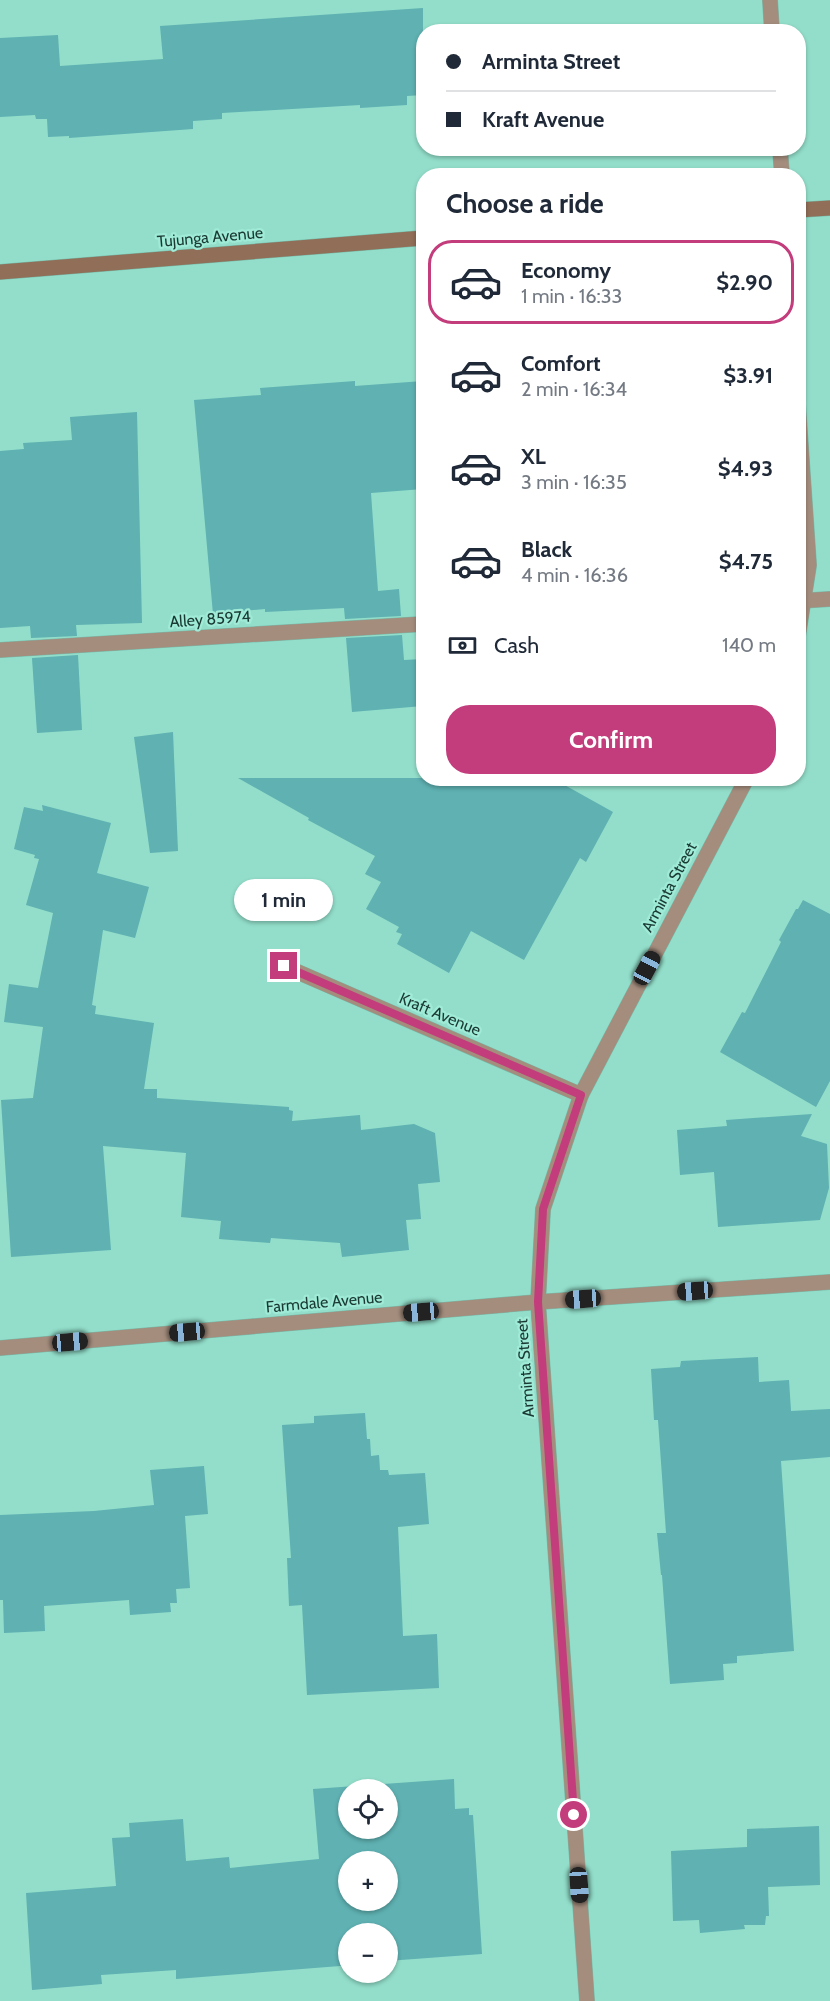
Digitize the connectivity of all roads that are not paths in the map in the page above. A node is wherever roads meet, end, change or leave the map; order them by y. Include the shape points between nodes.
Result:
1 (770, 0) edge
2 (772, 24) edge
3 (830, 208) edge
4 (806, 210) edge
5 (416, 239) edge
6 (0, 272) edge
7 (806, 521) edge
8 (806, 578) edge
9 (830, 599) edge
10 (806, 601) edge
11 (416, 624) edge
12 (0, 650) edge
13 (743, 786) edge
14 (284, 966) dead end
15 (581, 1095) junction
16 (830, 1282) edge
17 (538, 1302) junction
18 (0, 1348) edge
19 (587, 2001) edge

1 - 2 street
3 - 4 street
5 - 6 street, Tujunga Avenue
7 - 8 street
9 - 10 street
11 - 12 street, Alley 85974
13 - 15 street, Arminta Street
14 - 15 street, Kraft Avenue
15 - 17 street, Arminta Street via 543,1209
16 - 17 street, Farmdale Avenue
17 - 18 street, Farmdale Avenue
17 - 19 street, Arminta Street

